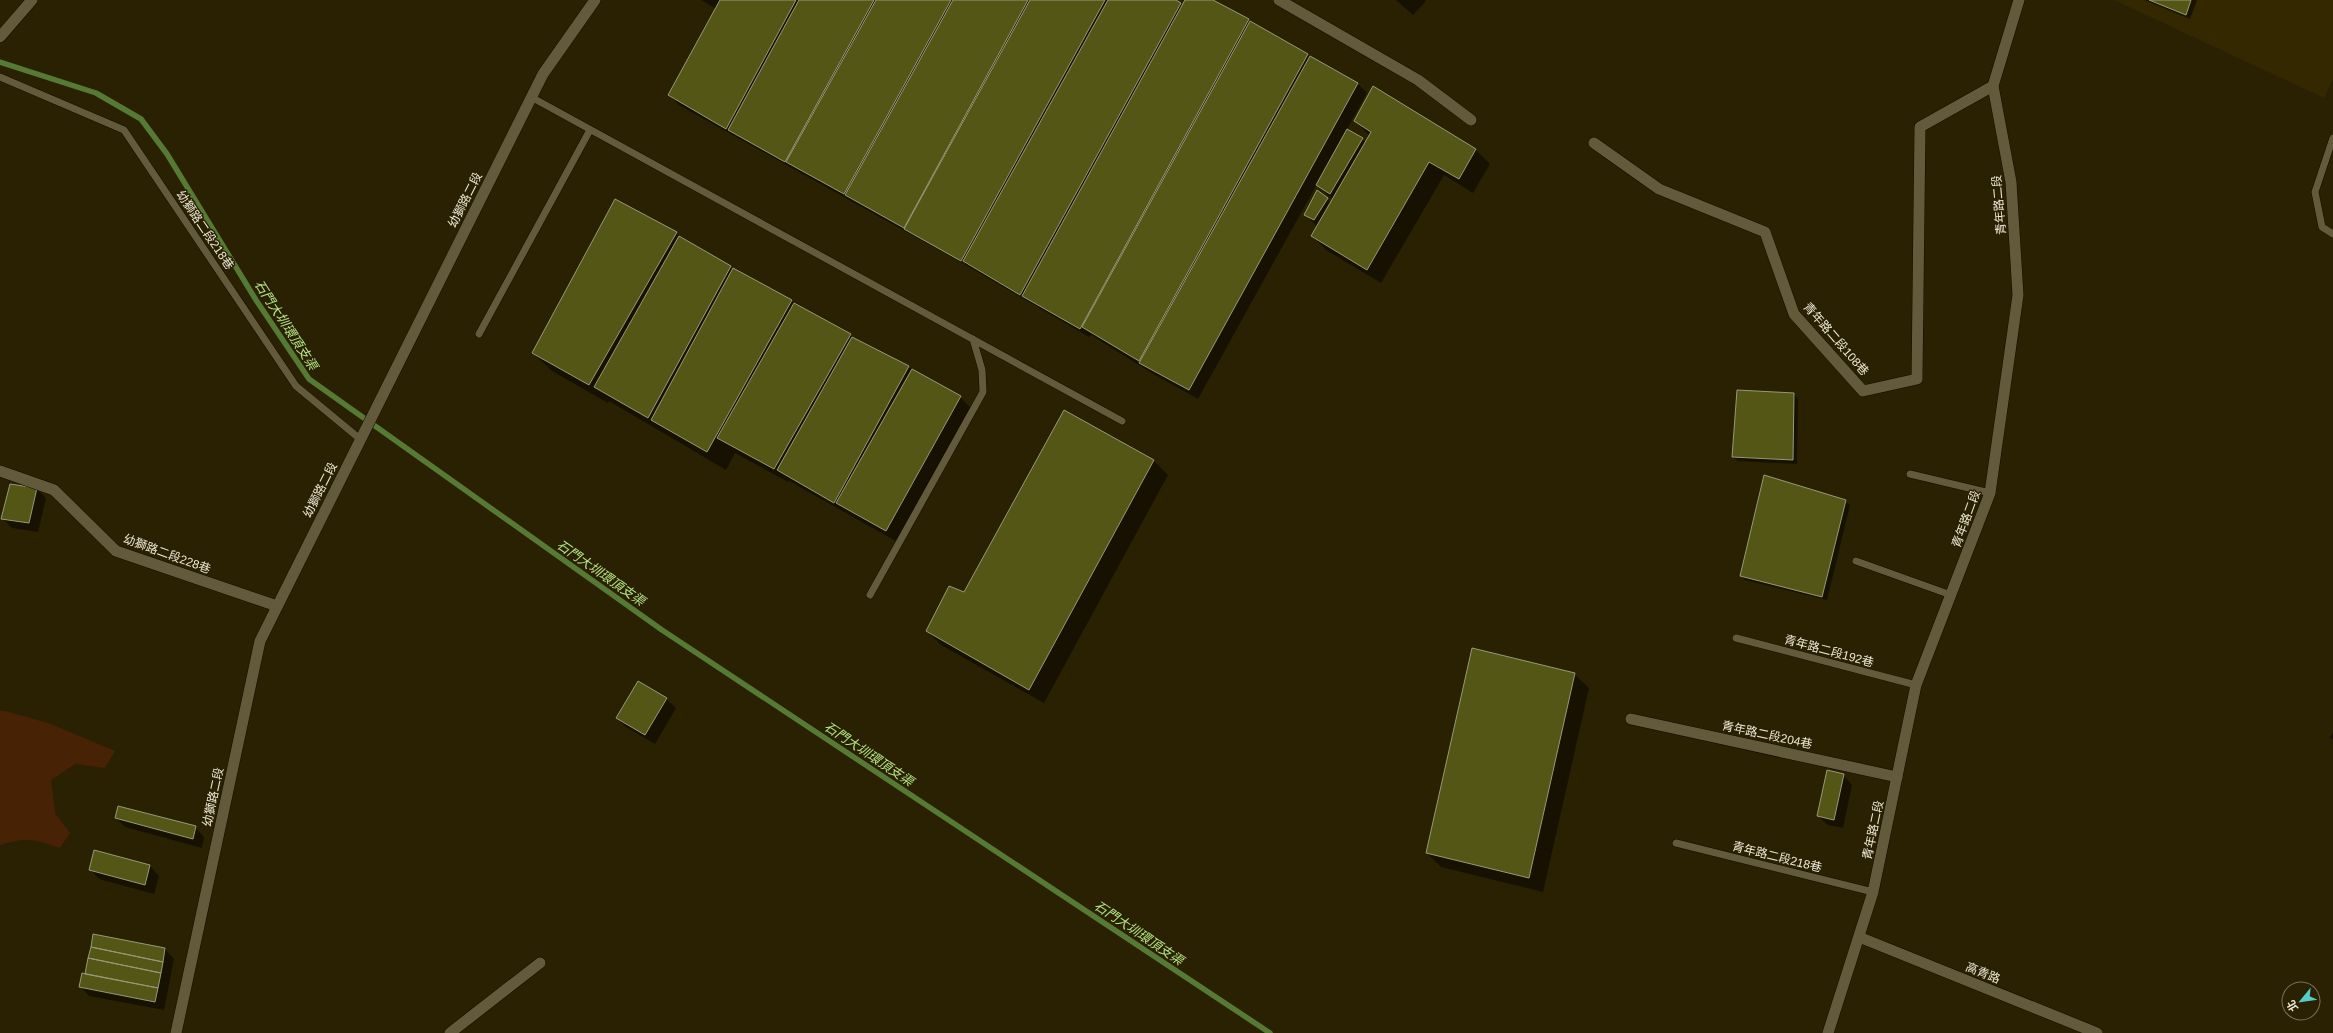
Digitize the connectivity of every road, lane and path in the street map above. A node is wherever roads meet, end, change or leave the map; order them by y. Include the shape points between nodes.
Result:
1 (32, 0) edge
2 (595, 0) edge
3 (1280, 0) edge
4 (2019, 0) edge
5 (0, 37) edge
6 (0, 77) edge
7 (1993, 86) junction
8 (531, 97) junction
9 (1471, 120) dead end
10 (590, 130) junction
11 (2333, 138) edge
12 (1594, 143) dead end
13 (2333, 234) edge
14 (479, 334) dead end
15 (973, 339) junction
16 (1122, 421) dead end
17 (360, 439) junction
18 (0, 471) edge
19 (1910, 474) dead end
20 (1990, 493) junction
21 (1856, 561) dead end
22 (870, 595) dead end
23 (1951, 595) junction
24 (277, 606) junction
25 (1736, 638) dead end
26 (1916, 685) junction
27 (1631, 719) dead end
28 (1898, 777) junction
29 (1676, 843) dead end
30 (1873, 892) junction
31 (1859, 937) junction
32 (540, 963) dead end
33 (176, 1033) edge
34 (450, 1033) edge
35 (1828, 1033) edge
36 (2097, 1033) edge

1 - 5 street
2 - 8 street, 幼獅路二段 via 543,74
3 - 9 street via 1418,80
4 - 7 street, 青年路二段
6 - 17 lane, 幼獅路二段218巷 via 124,130 296,386
7 - 12 street, 青年路二段108巷 via 1920,126 1917,379 1863,391 1794,314 1765,232 1659,189
7 - 20 street, 青年路二段 via 2011,182 2018,295
8 - 10 lane
8 - 17 street, 幼獅路二段
10 - 14 lane
10 - 15 lane
11 - 13 lane via 2315,192 2322,227
15 - 16 lane
15 - 22 lane via 982,370 983,392
17 - 24 street, 幼獅路二段
18 - 24 street, 幼獅路二段228巷 via 54,490 116,551
19 - 20 lane
20 - 23 street, 青年路二段
21 - 23 lane
23 - 26 street, 青年路二段
24 - 33 street, 幼獅路二段 via 260,641
25 - 26 lane, 青年路二段192巷
26 - 28 street, 青年路二段
27 - 28 street, 青年路二段204巷
28 - 30 street, 青年路二段
29 - 30 lane, 青年路二段218巷
30 - 31 street, 青年路二段
31 - 35 street, 青年路二段
31 - 36 street, 高青路
32 - 34 street

